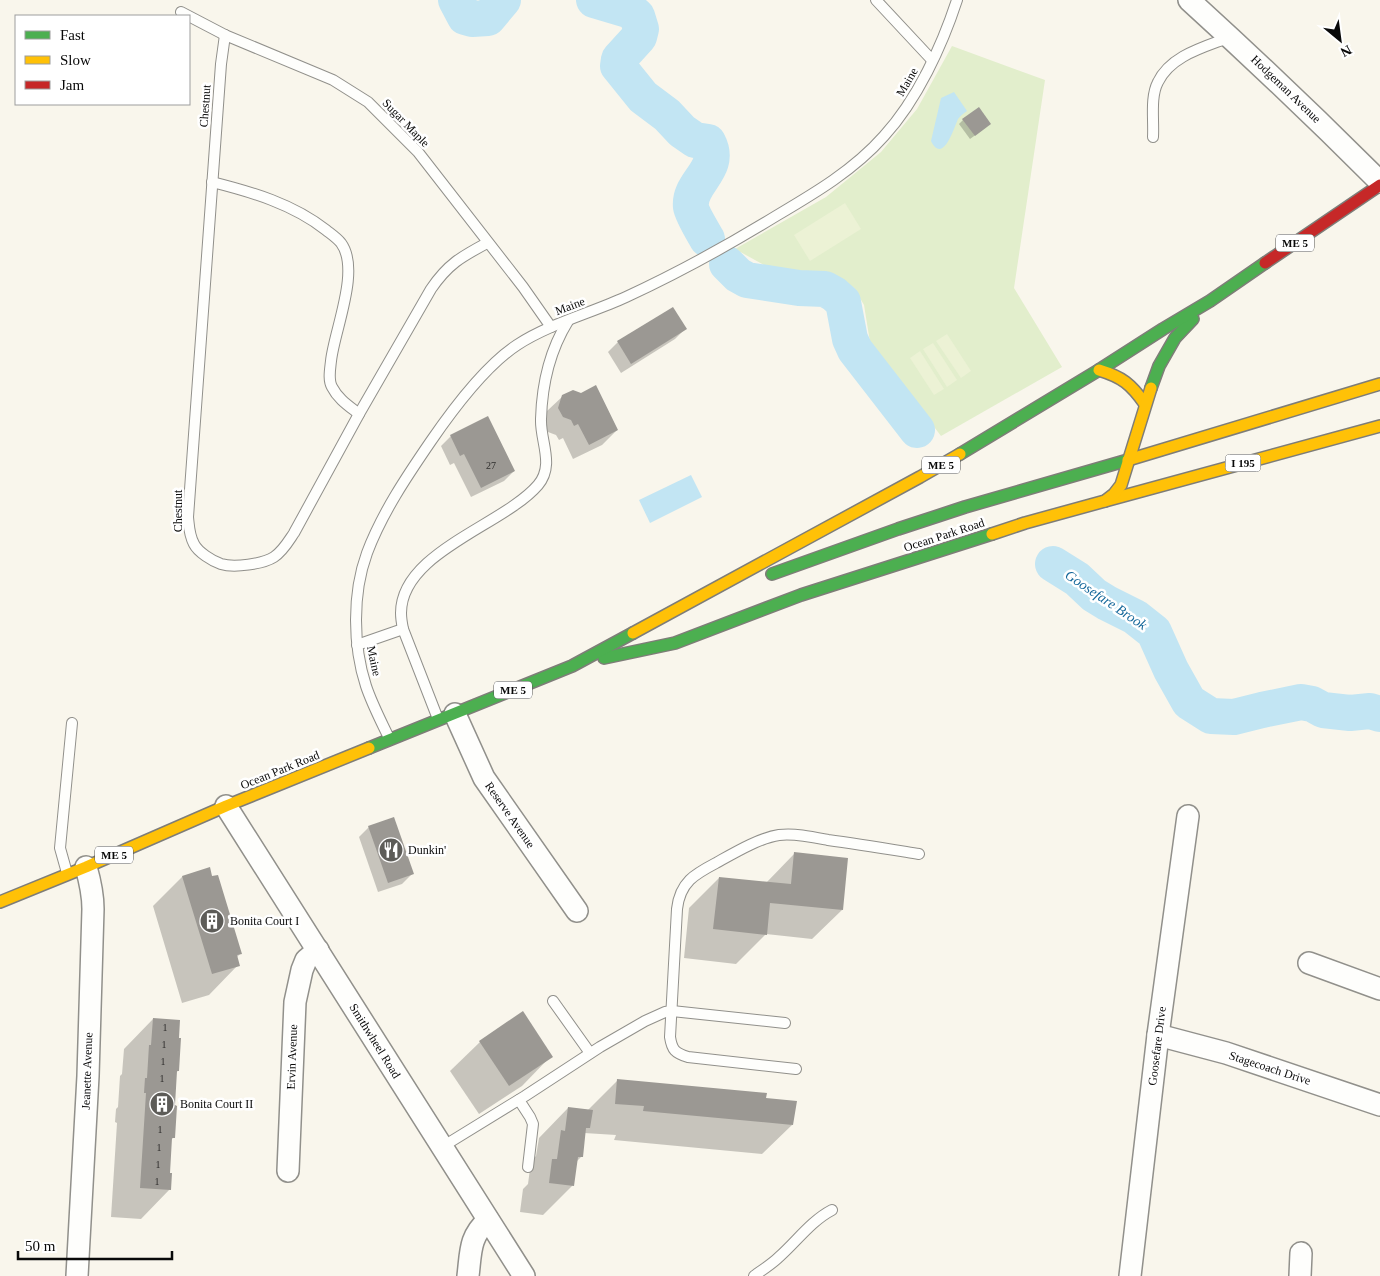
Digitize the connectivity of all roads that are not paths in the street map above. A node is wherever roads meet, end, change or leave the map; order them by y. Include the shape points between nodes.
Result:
1 (876, 0) edge
2 (957, 0) edge
3 (1189, 0) edge
4 (181, 12) dead end
5 (187, 15) edge
6 (190, 17) edge
7 (225, 35) junction
8 (1230, 37) junction
9 (932, 60) junction
10 (1153, 137) dead end
11 (212, 182) junction
12 (1380, 184) edge
13 (487, 242) junction
14 (1210, 301) junction
15 (568, 321) junction
16 (551, 327) junction
17 (1099, 370) junction
18 (1380, 384) edge
19 (1145, 404) junction
20 (359, 414) junction
21 (1380, 426) edge
22 (1128, 460) junction
23 (1105, 501) junction
24 (762, 578) dead end
25 (744, 585) dead end
26 (663, 616) junction
27 (403, 628) junction
28 (357, 645) junction
29 (572, 666) junction
30 (447, 717) junction
31 (72, 723) dead end
32 (390, 740) junction
33 (226, 806) junction
34 (1188, 816) dead end
35 (918, 854) dead end
36 (77, 871) junction
37 (0, 902) edge
38 (577, 911) dead end
39 (318, 950) junction
40 (1310, 963) dead end
41 (1380, 989) edge
42 (553, 1000) dead end
43 (672, 1011) junction
44 (785, 1023) dead end
45 (1158, 1035) junction
46 (590, 1054) junction
47 (796, 1069) dead end
48 (519, 1100) junction
49 (1380, 1105) edge
50 (442, 1147) junction
51 (528, 1167) dead end
52 (288, 1171) dead end
53 (832, 1210) dead end
54 (488, 1220) junction
55 (1301, 1253) dead end
56 (78, 1276) edge
57 (468, 1276) edge
58 (524, 1276) edge
59 (754, 1276) edge
60 (1130, 1276) edge
61 (1300, 1276) edge

1 - 9 lane
2 - 9 lane, Maine
3 - 8 street, Hodgeman Avenue
4 - 5 lane, Sugar Maple
6 - 7 lane, Sugar Maple
7 - 11 lane, Chestnut
7 - 13 lane, Sugar Maple via 333,80 368,102 418,152
8 - 10 lane via 1182,57 1167,69 1158,82 1154,98
8 - 12 street, Hodgeman Avenue via 1318,119
9 - 15 lane, Maine via 896,121 873,148 840,176 692,265
11 - 20 lane via 268,198 304,215 341,243 348,260 347,286 332,348 330,378 331,386 341,401
11 - 20 lane, Chestnut via 188,517 194,545 220,564 257,564 274,556 294,533
12 - 14 main road, Ocean Park Road / ME 5
13 - 16 lane, Sugar Maple
13 - 20 lane, Chestnut via 456,260 442,274
14 - 17 main road, Ocean Park Road / ME 5
14 - 19 main road, Ocean Park Road / ME 5 via 1175,338
15 - 16 lane, Maine
15 - 27 lane via 546,373 541,420 546,471 528,495 426,564 406,593 401,613
16 - 28 lane, Maine via 517,344 494,364 461,400 404,480 367,554 357,608
17 - 19 main road via 1122,377
17 - 26 main road, Ocean Park Road / ME 5 via 920,477
18 - 22 main road
19 - 22 main road, Ocean Park Road / ME 5
21 - 23 main road, I 195
22 - 23 main road, Ocean Park Road / ME 5 via 1121,485
22 - 24 main road via 948,512
23 - 29 main road, Ocean Park Road / ME 5 via 801,595 675,643
25 - 26 main road
26 - 29 main road, Ocean Park Road / ME 5
27 - 28 lane
27 - 30 lane
28 - 32 lane, Maine via 366,686
29 - 30 main road, Ocean Park Road / ME 5
30 - 32 main road, Ocean Park Road / ME 5
30 - 38 street, Reserve Avenue via 484,778
31 - 36 lane via 60,848
32 - 33 main road, Ocean Park Road / ME 5
33 - 36 main road, Ocean Park Road / ME 5
33 - 39 street, Smithwheel Road
34 - 45 street, Goosefare Drive
35 - 43 lane via 779,835 696,873 678,899
36 - 37 main road, Ocean Park Road / ME 5
36 - 56 street, Jeanette Avenue via 90,882 93,909
39 - 50 street, Smithwheel Road
39 - 52 street, Ervin Avenue via 306,960 295,1002
40 - 41 street
42 - 46 lane
43 - 44 lane
43 - 46 lane via 645,1021
43 - 47 lane via 671,1045 680,1054
45 - 49 street, Stagecoach Drive via 1226,1053
45 - 60 street, Goosefare Drive
46 - 48 lane
48 - 50 lane
48 - 51 lane via 532,1124
50 - 54 street, Smithwheel Road
53 - 59 lane
54 - 57 street via 472,1241
54 - 58 street, Smithwheel Road
55 - 61 street

